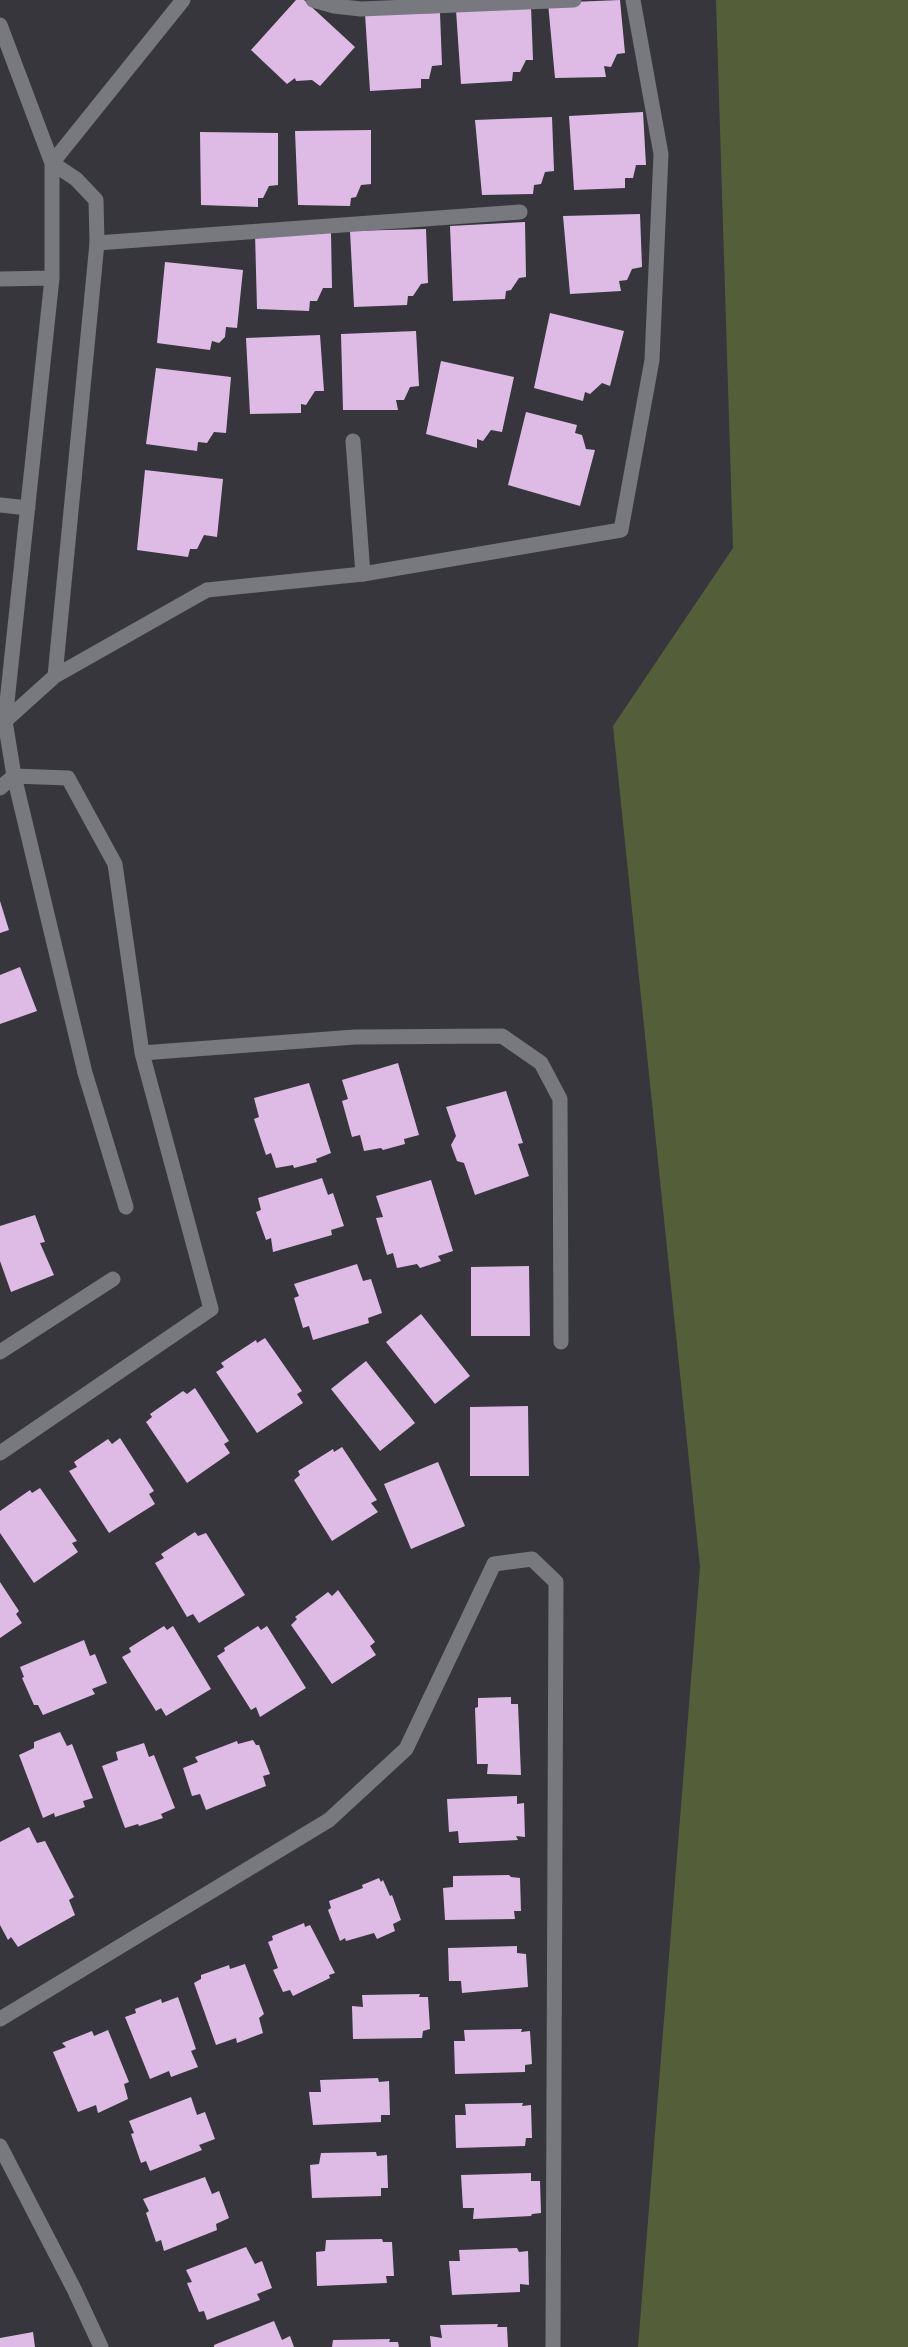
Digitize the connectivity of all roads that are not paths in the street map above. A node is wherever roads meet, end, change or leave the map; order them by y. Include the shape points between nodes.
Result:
1 (183, 0) edge
2 (314, 0) edge
3 (574, 0) edge
4 (633, 0) edge
5 (0, 25) edge
6 (52, 163) junction
7 (520, 212) dead end
8 (97, 243) junction
9 (52, 278) junction
10 (0, 279) edge
11 (353, 441) dead end
12 (0, 505) edge
13 (28, 508) junction
14 (363, 574) junction
15 (55, 676) junction
16 (5, 721) junction
17 (14, 776) junction
18 (0, 788) edge
19 (142, 1053) junction
20 (126, 1207) dead end
21 (113, 1279) dead end
22 (561, 1342) dead end
23 (0, 1352) edge
24 (0, 1453) edge
25 (0, 2019) edge
26 (0, 2146) edge
27 (101, 2347) edge
28 (553, 2347) edge

1 - 6 street
2 - 3 street via 361,9
4 - 14 street via 662,154 652,360 621,530
5 - 6 street
6 - 8 street via 76,179 96,200
6 - 9 street
7 - 8 street
8 - 15 street
9 - 10 street
9 - 13 street
11 - 14 street
12 - 13 street
13 - 16 street
14 - 15 street via 207,590
15 - 16 street
16 - 17 street
17 - 18 street
17 - 19 street via 68,778 115,864
17 - 20 street via 85,1073
19 - 22 street via 355,1036 502,1036 541,1063 560,1099
19 - 24 street via 211,1309
21 - 23 street
25 - 28 street via 329,1820 406,1749 494,1564 532,1560 556,1582
26 - 27 street

